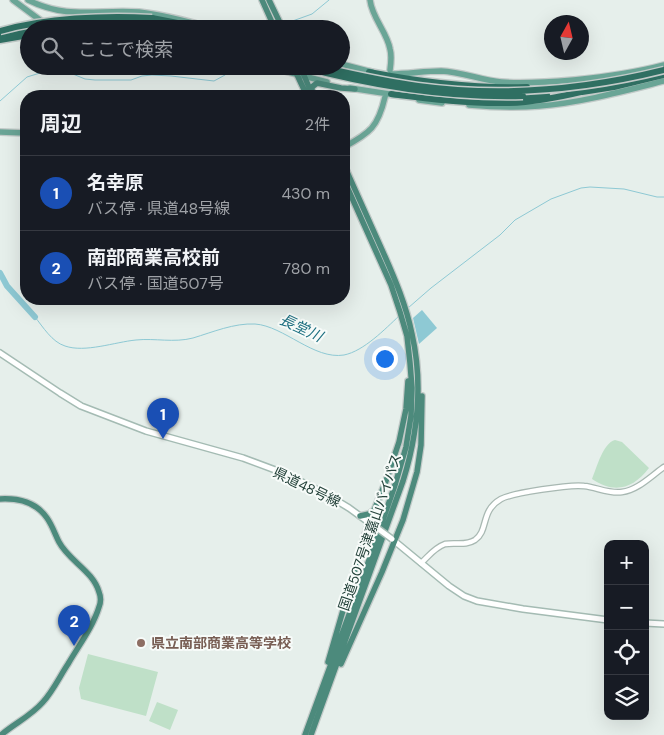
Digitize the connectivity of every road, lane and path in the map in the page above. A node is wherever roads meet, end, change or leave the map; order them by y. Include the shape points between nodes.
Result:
1 (13, 0) edge
2 (28, 0) edge
3 (262, 0) edge
4 (269, 0) edge
5 (370, 0) edge
6 (40, 20) edge
7 (68, 20) edge
8 (162, 20) edge
9 (181, 20) edge
10 (271, 20) edge
11 (279, 20) edge
12 (20, 27) edge
13 (20, 31) edge
14 (0, 32) edge
15 (20, 38) edge
16 (0, 41) edge
17 (664, 65) edge
18 (350, 67) edge
19 (390, 70) dead end
20 (664, 70) edge
21 (369, 72) junction
22 (350, 73) edge
23 (297, 75) joint
24 (333, 75) edge
25 (664, 75) edge
26 (304, 76) junction
27 (664, 81) edge
28 (355, 89) junction
29 (584, 89) junction
30 (306, 90) edge
31 (308, 90) edge
32 (311, 90) edge
33 (388, 96) junction
34 (0, 132) edge
35 (20, 132) edge
36 (350, 144) edge
37 (350, 179) edge
38 (350, 192) edge
39 (387, 268) junction
40 (0, 353) edge
41 (410, 353) junction
42 (417, 369) junction
43 (664, 467) edge
44 (0, 499) edge
45 (374, 510) junction
46 (360, 516) junction
47 (371, 524) junction
48 (393, 540) junction
49 (422, 563) junction
50 (604, 619) edge
51 (649, 623) edge
52 (664, 624) edge
53 (316, 713) junction
54 (1, 735) edge
55 (305, 735) edge
56 (311, 735) edge

1 - 6 main road
2 - 9 main road via 59,11 117,11
3 - 10 highway
4 - 11 highway
5 - 19 main road via 389,45
7 - 8 highway, bridge via 122,16
12 - 14 highway, bridge
13 - 14 highway
15 - 16 highway
17 - 21 main road via 606,76 522,83 446,72
18 - 21 main road
20 - 29 highway, bridge
21 - 29 highway, bridge via 490,87
22 - 29 highway, bridge via 451,89 499,92
23 - 26 main road
23 - 30 highway
24 - 29 highway, bridge via 450,95 523,96
25 - 29 highway via 614,87
26 - 28 main road
26 - 31 highway
27 - 33 main road via 578,101 520,108
28 - 32 highway via 317,83
28 - 33 main road
29 - 33 highway via 551,98 510,103
33 - 36 main road via 371,130
34 - 35 main road
37 - 39 highway, 国道507号津嘉山バイパス
38 - 39 highway, 国道507号津嘉山バイパス
39 - 41 highway, 国道507号津嘉山バイパス
40 - 46 main road, 県道48号線 via 81,406 146,431 264,466 314,487
41 - 42 highway, 国道507号津嘉山バイパス
41 - 45 highway via 408,394 399,442
41 - 53 highway, 国道507号津嘉山バイパス via 412,401 402,462
42 - 48 highway via 422,390 422,445 403,520
42 - 53 highway, 国道507号津嘉山バイパス via 418,400 410,459 362,597
43 - 49 street via 635,488 621,493 576,485 502,498 488,510 476,540 443,545
44 - 54 highway via 26,502 42,512 65,552 98,586 100,598 92,624 44,701
45 - 46 highway
45 - 47 highway
46 - 47 main road, 県道48号線
47 - 48 main road, 県道48号線, bridge
47 - 53 highway via 346,597
48 - 49 main road, 県道48号線
48 - 53 highway via 369,602
49 - 50 main road, 県道48号線 via 454,590 478,601
51 - 52 main road
53 - 55 highway, 国道507号津嘉山バイパス
53 - 56 highway, 国道507号津嘉山バイパス

